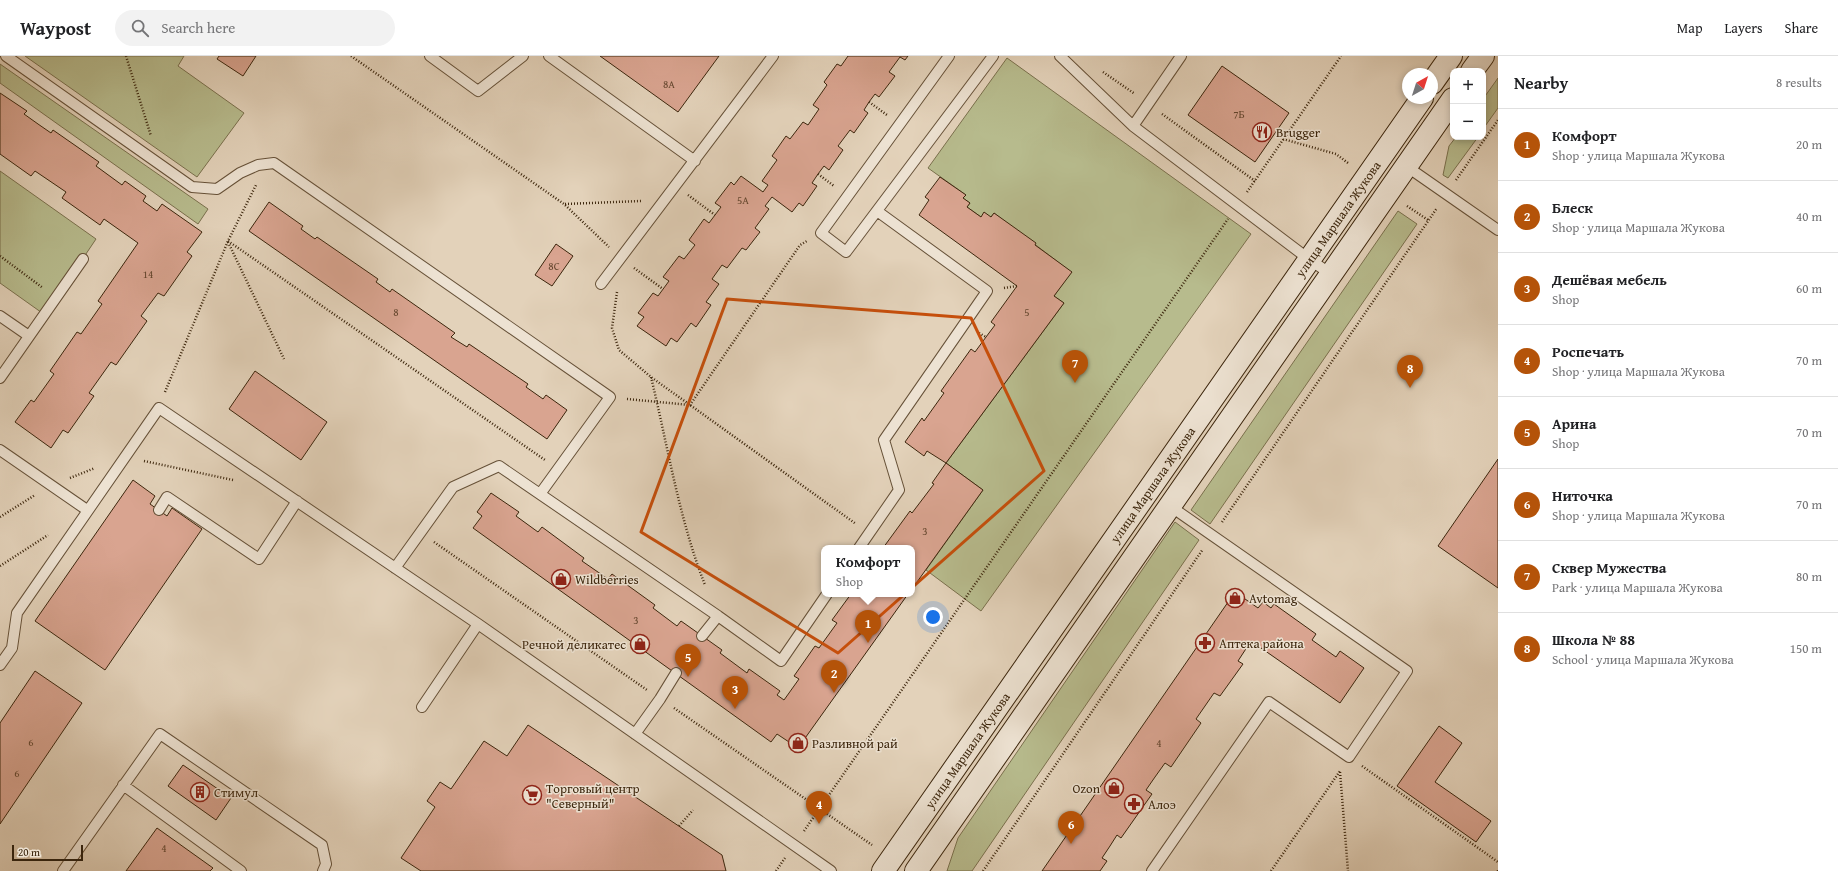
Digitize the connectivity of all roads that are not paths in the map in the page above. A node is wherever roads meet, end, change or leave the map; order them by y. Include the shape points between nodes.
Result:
1 (6, 56) edge
2 (430, 56) edge
3 (523, 56) edge
4 (549, 56) edge
5 (949, 56) edge
6 (993, 56) edge
7 (1060, 56) edge
8 (1181, 56) edge
9 (1451, 56) edge
10 (1483, 56) edge
11 (770, 57) edge
12 (1474, 68) edge
13 (1438, 74) edge
14 (1450, 103) edge
15 (1418, 104) edge
16 (1133, 126) junction
17 (694, 161) junction
18 (1406, 166) junction
19 (876, 211) junction
20 (1498, 230) edge
21 (83, 259) dead end
22 (1310, 260) junction
23 (1331, 274) junction
24 (601, 284) dead end
25 (0, 316) edge
26 (29, 336) junction
27 (0, 378) edge
28 (0, 450) edge
29 (540, 494) junction
30 (297, 501) junction
31 (1170, 506) junction
32 (87, 510) junction
33 (159, 510) dead end
34 (861, 545) edge
35 (395, 568) junction
36 (825, 597) edge
37 (718, 616) junction
38 (478, 624) junction
39 (702, 636) dead end
40 (0, 665) edge
41 (676, 674) dead end
42 (422, 707) dead end
43 (635, 734) junction
44 (123, 785) junction
45 (63, 871) edge
46 (241, 871) edge
47 (323, 871) edge
48 (831, 871) edge
49 (883, 871) edge
50 (916, 871) edge
51 (1152, 871) edge

1 - 29 lane via 192,187 217,189 240,173 258,165 274,163 610,397
2 - 3 lane via 478,91
4 - 17 lane
5 - 19 lane via 821,233 846,252
6 - 19 lane
7 - 16 lane
8 - 16 lane
9 - 13 street
10 - 12 street
11 - 17 lane
14 - 18 street, улица Маршала Жукова
15 - 22 street, улица Маршала Жукова
16 - 22 lane
17 - 24 lane
18 - 20 lane
18 - 23 street, улица Маршала Жукова
19 - 34 lane via 987,291 884,440 899,490
21 - 26 lane
22 - 23 lane
22 - 49 street, улица Маршала Жукова
23 - 31 street, улица Маршала Жукова
25 - 26 lane
26 - 27 lane
28 - 32 lane
29 - 35 lane via 499,466 453,487
29 - 37 lane
30 - 32 lane via 159,408
30 - 33 lane via 259,559 167,497
30 - 35 lane
31 - 50 street, улица Маршала Жукова
31 - 51 lane via 1407,671 1349,757 1269,702
32 - 40 lane via 17,613 12,648
35 - 38 lane
36 - 37 lane via 781,661
37 - 39 lane
38 - 42 lane
38 - 43 lane
41 - 43 lane
43 - 48 lane
44 - 45 lane
44 - 46 lane
44 - 47 lane via 160,734 322,845 326,864

